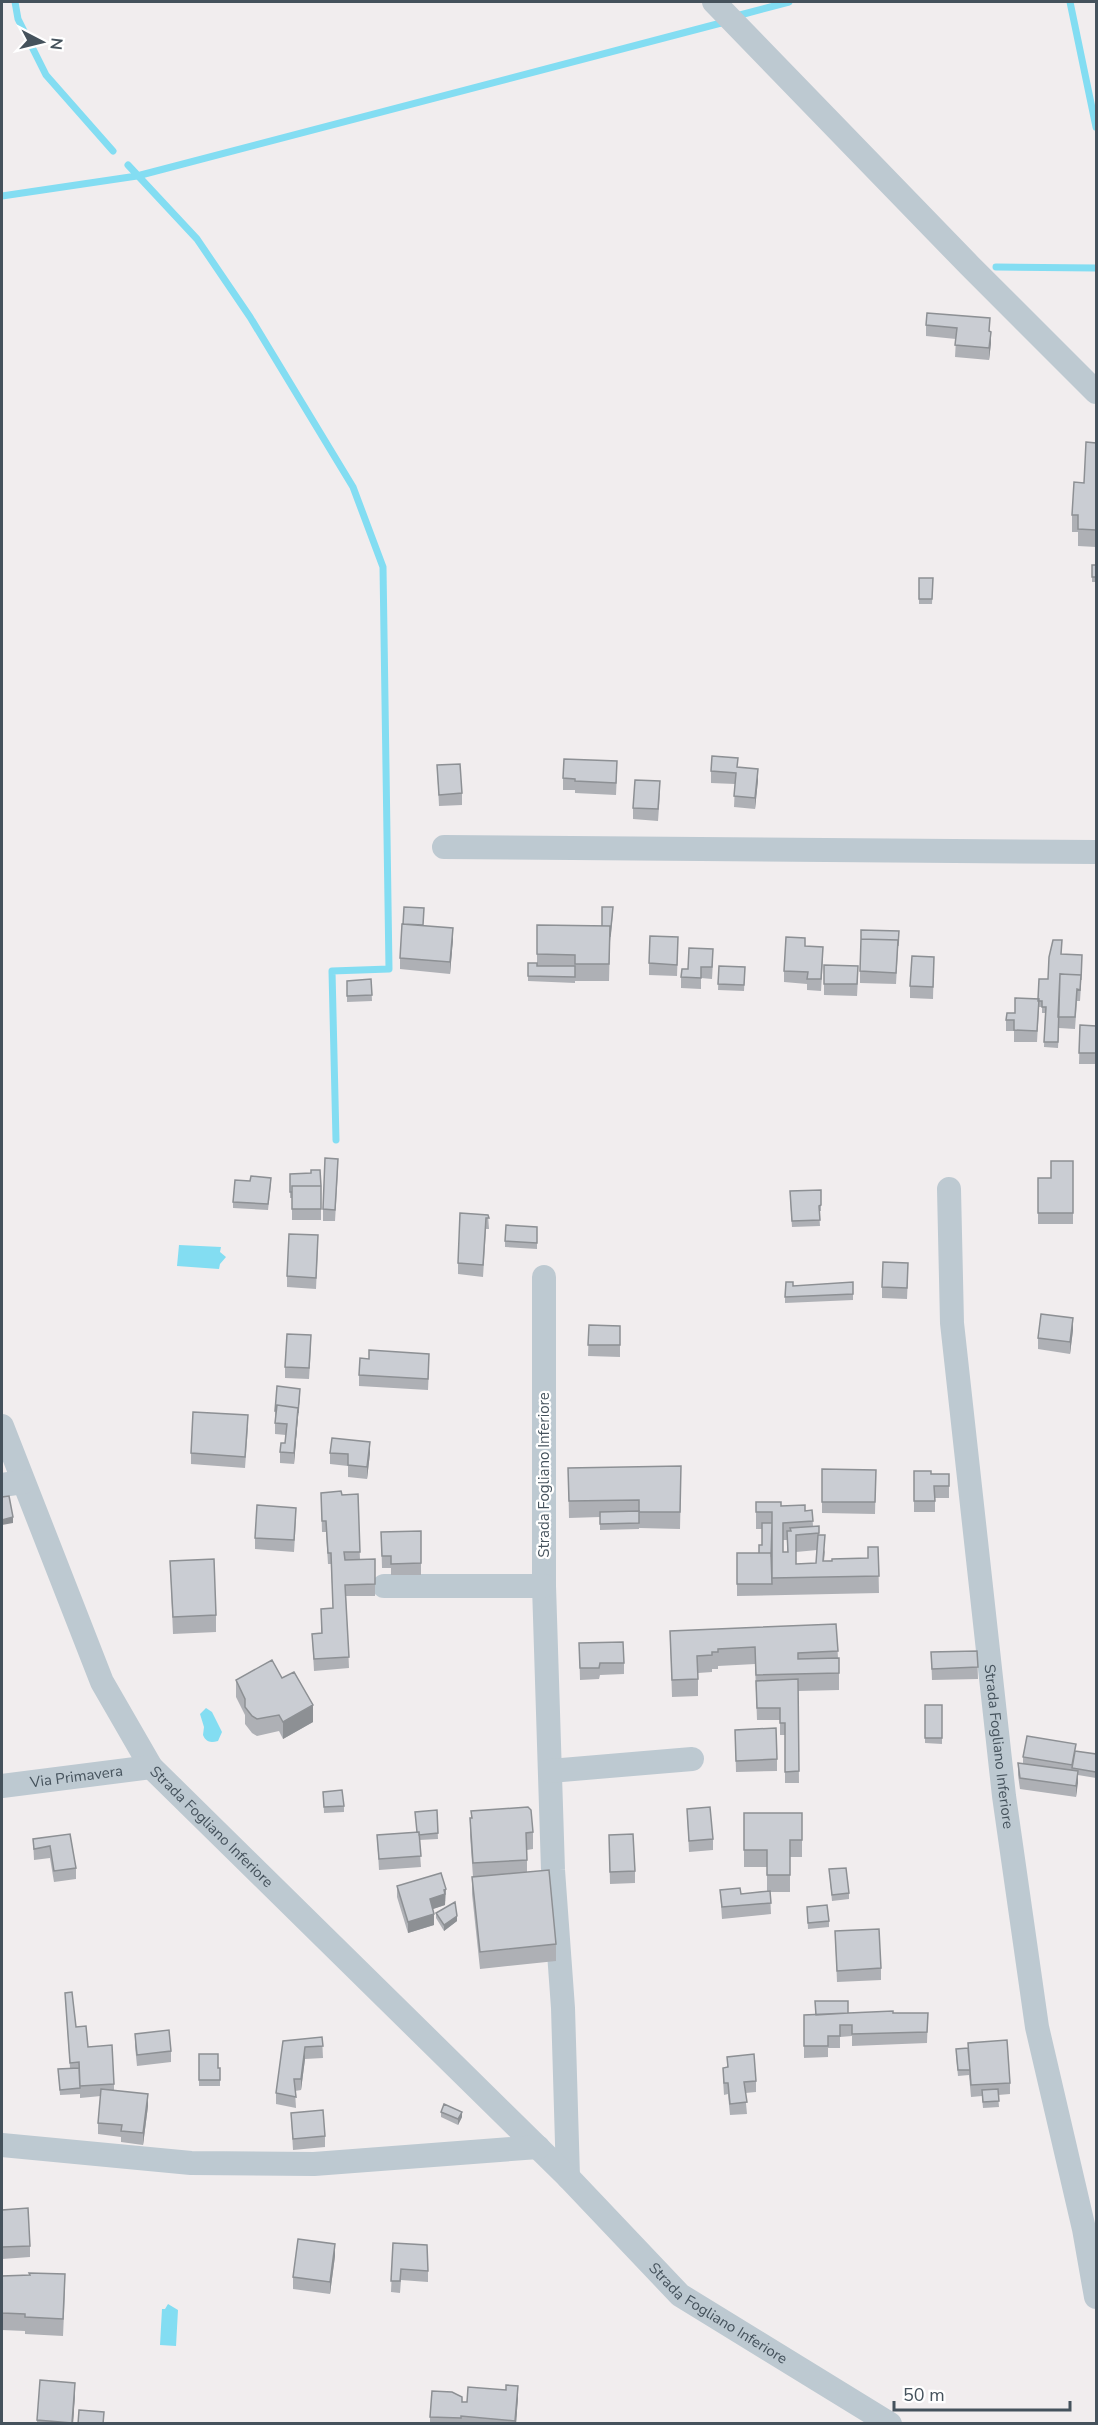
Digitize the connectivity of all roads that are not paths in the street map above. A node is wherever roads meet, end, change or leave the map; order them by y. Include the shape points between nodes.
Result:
1 (714, 2) edge
2 (1096, 392) edge
3 (444, 847) dead end
4 (1094, 863) edge
5 (949, 1189) dead end
6 (544, 1276) dead end
7 (2, 1426) edge
8 (12, 1484) edge
9 (384, 1586) dead end
10 (544, 1586) junction
11 (692, 1759) dead end
12 (151, 1767) junction
13 (550, 1771) junction
14 (2, 1786) edge
15 (2, 2145) edge
16 (538, 2147) junction
17 (568, 2177) junction
18 (1096, 2297) edge
19 (890, 2424) edge

1 - 2 street
3 - 4 street
5 - 18 street, Strada Fogliano Inferiore via 951,1323 1004,1796 1037,2027
6 - 10 street, Strada Fogliano Inferiore
7 - 8 street, Strada Fogliano Inferiore
8 - 12 street, Strada Fogliano Inferiore via 102,1682
9 - 10 street
10 - 13 street, Strada Fogliano Inferiore
11 - 13 street
12 - 14 street, Via Primavera
12 - 16 street, Strada Fogliano Inferiore
13 - 17 street, Strada Fogliano Inferiore
15 - 16 street via 191,2163 314,2164
16 - 17 street, Strada Fogliano Inferiore
17 - 19 street, Strada Fogliano Inferiore via 680,2295

